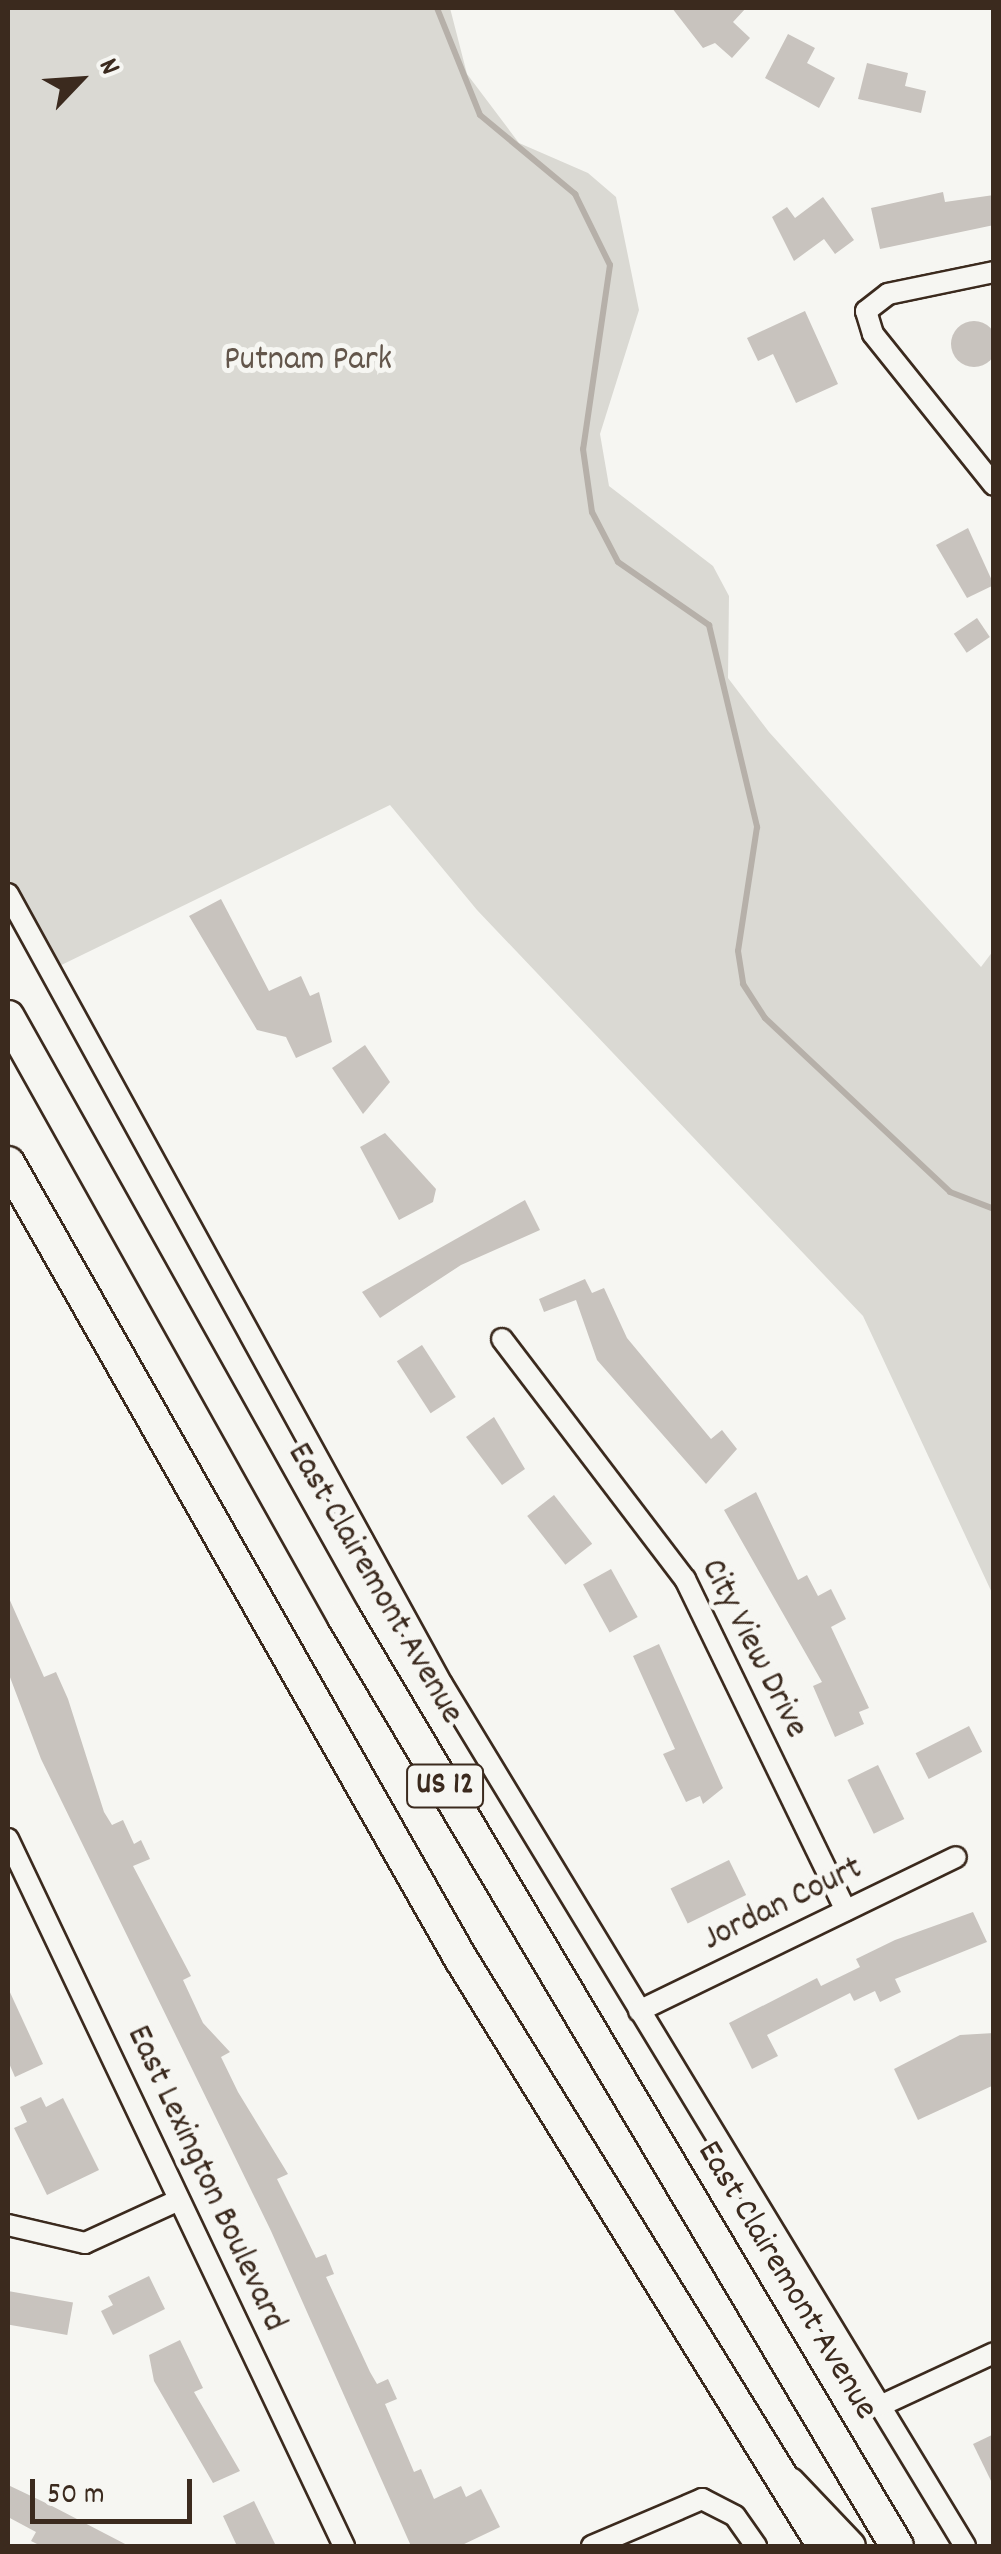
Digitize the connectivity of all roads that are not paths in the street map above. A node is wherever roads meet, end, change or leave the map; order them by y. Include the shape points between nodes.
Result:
1 (994, 272) edge
2 (994, 485) edge
3 (8, 894) edge
4 (8, 1017) edge
5 (8, 1163) edge
6 (502, 1339) dead end
7 (8, 1839) edge
8 (956, 1857) dead end
9 (846, 1910) junction
10 (639, 2011) junction
11 (178, 2200) junction
12 (8, 2225) edge
13 (994, 2353) edge
14 (882, 2405) junction
15 (778, 2471) junction
16 (344, 2546) edge
17 (592, 2546) edge
18 (756, 2546) edge
19 (824, 2546) edge
20 (851, 2546) edge
21 (896, 2546) edge
22 (965, 2546) edge

1 - 2 street via 888,294 866,311 872,334
3 - 10 street via 360,1542
4 - 21 main road, East Clairemont Avenue / US 12 via 344,1617
5 - 15 main road, US 12 via 451,1942
6 - 9 street, City View Drive via 685,1579
7 - 11 street, East Lexington Boulevard
8 - 9 street, Jordan Court
9 - 10 street, Jordan Court
10 - 14 street
11 - 12 street via 85,2243
11 - 16 street, East Lexington Boulevard
13 - 14 street
14 - 22 street
15 - 19 main road, US 12
15 - 20 street
17 - 18 street via 702,2499 734,2516

